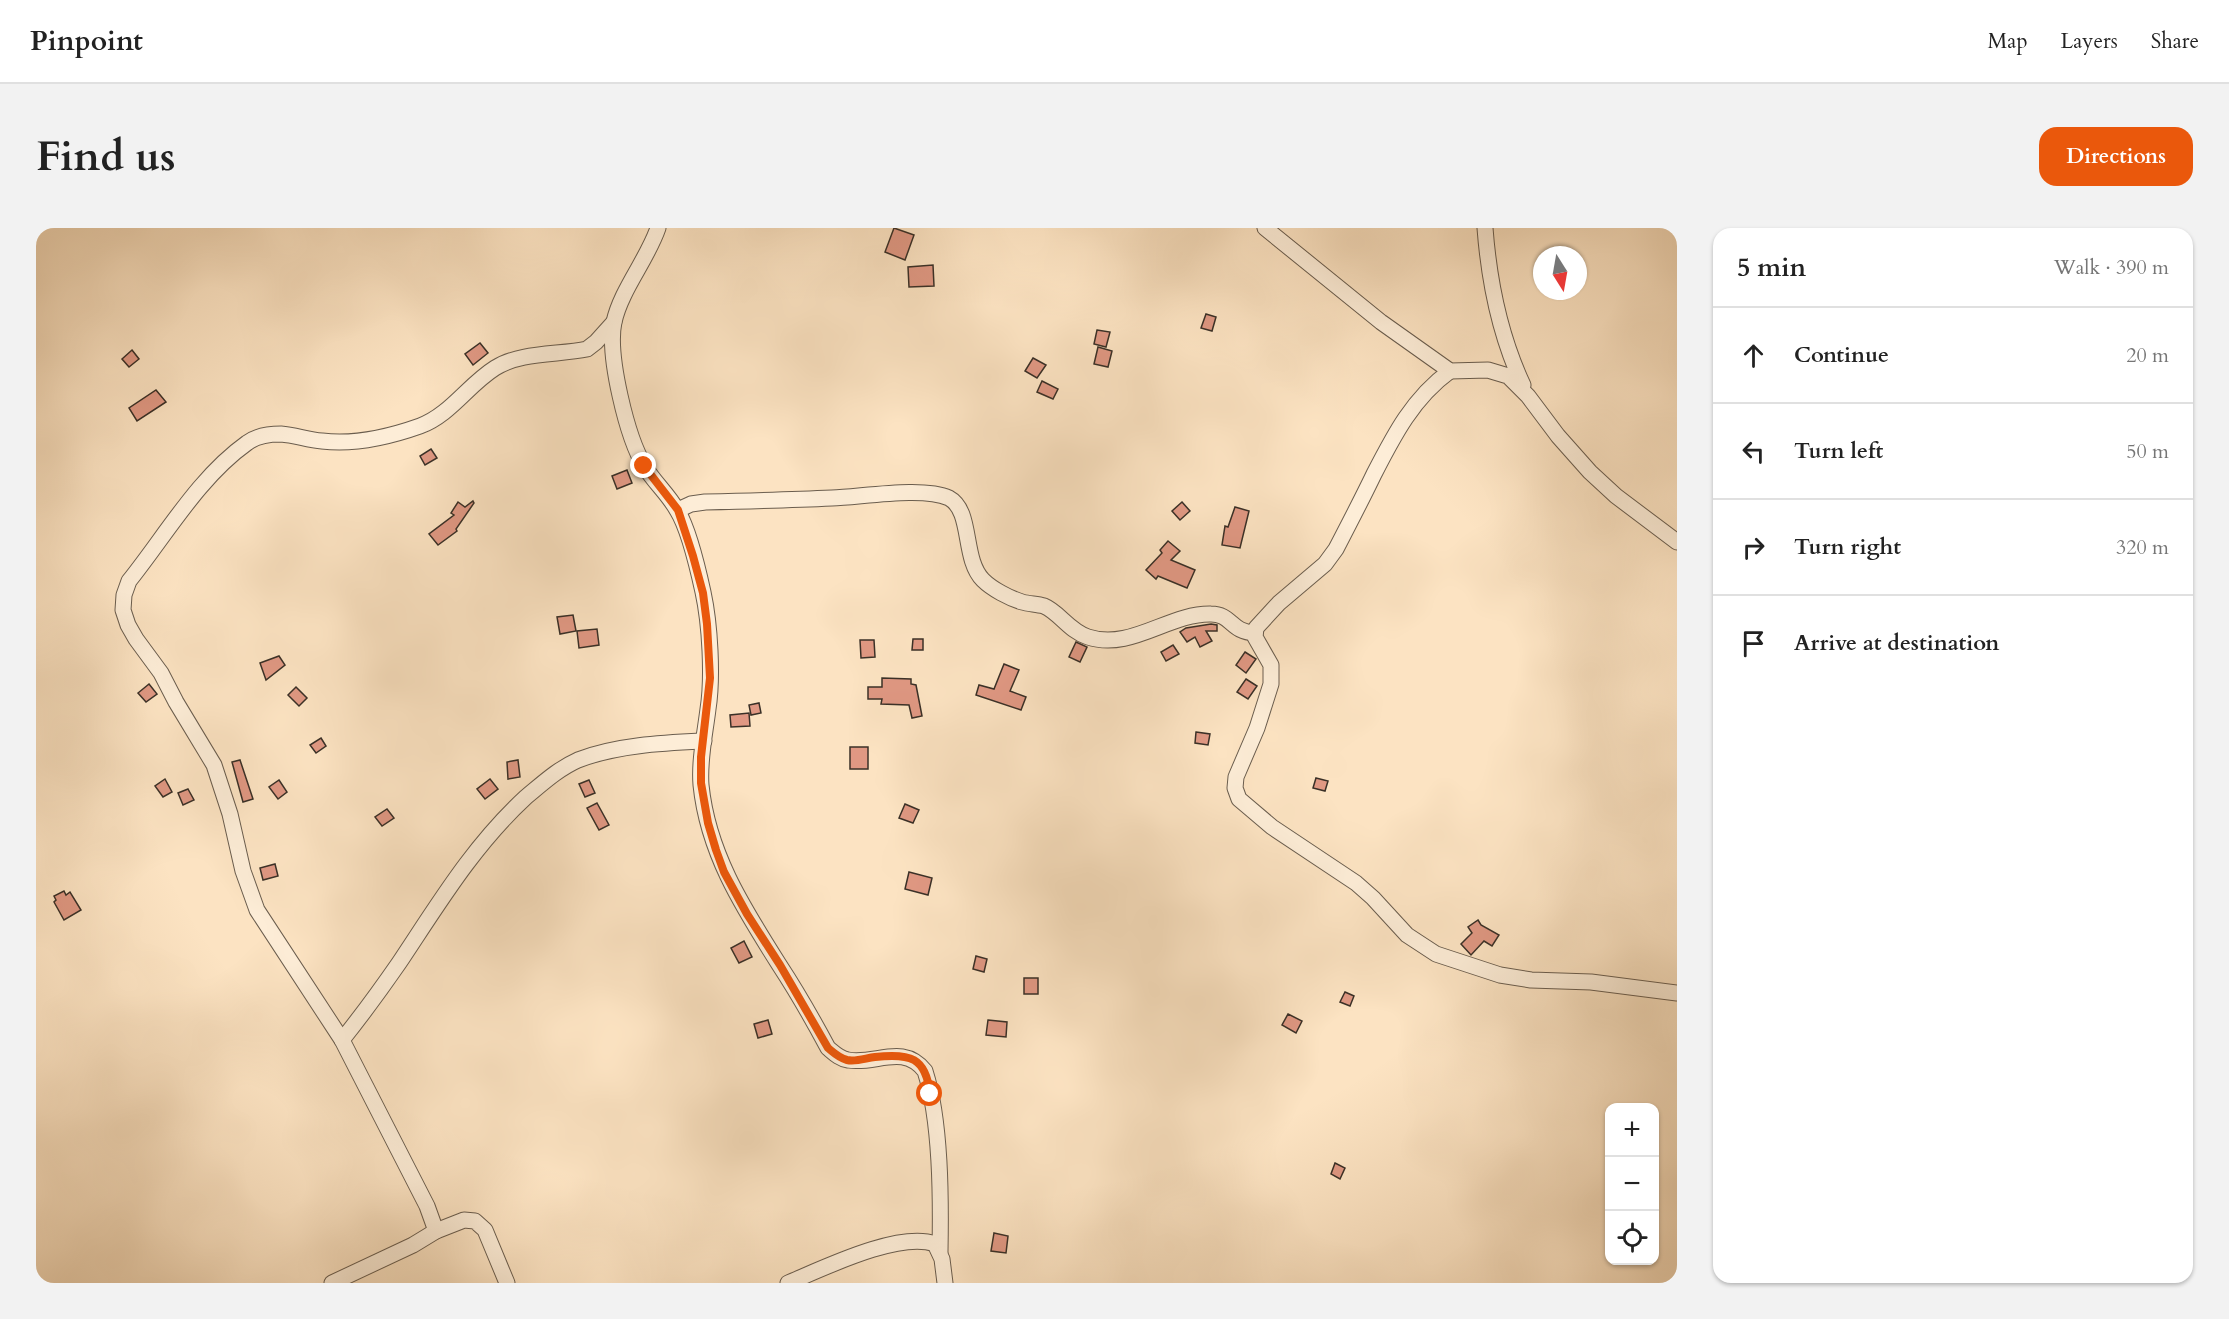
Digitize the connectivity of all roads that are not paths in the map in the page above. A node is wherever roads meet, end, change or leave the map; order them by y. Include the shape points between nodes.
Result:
1 (658, 228) edge
2 (1265, 228) edge
3 (1485, 228) edge
4 (614, 322) junction
5 (1450, 371) junction
6 (1528, 396) junction
7 (678, 510) junction
8 (1677, 542) edge
9 (1255, 633) junction
10 (704, 741) junction
11 (1677, 993) edge
12 (342, 1040) junction
13 (436, 1231) junction
14 (940, 1252) junction
15 (332, 1283) edge
16 (507, 1283) edge
17 (789, 1283) edge
18 (945, 1283) edge

1 - 4 street
2 - 5 street via 1381,322
3 - 6 street via 1505,342
4 - 7 street via 613,341 625,418 644,466
4 - 12 street via 587,349 523,357 496,368 422,426 344,442 280,434 248,442 206,482 129,581 123,610 128,625 214,765 257,910
5 - 6 street via 1502,373
5 - 9 street via 1406,415 1325,564 1279,603
6 - 8 street via 1590,472
7 - 9 street via 705,502 901,493 938,495 949,498 959,508 969,554 984,581 1016,600 1049,609 1086,636 1126,638 1195,615 1211,614 1224,616 1242,632
7 - 10 street via 696,565 707,624 710,678
9 - 11 street via 1271,665 1271,684 1236,777 1236,794 1247,806 1356,883 1407,935 1436,954 1477,969 1521,978
10 - 12 street via 640,746 593,755 562,768 543,782 475,850
10 - 14 street via 704,803 724,872 828,1048 848,1060 908,1058 925,1071 937,1142
12 - 13 street
13 - 15 street
13 - 16 street via 464,1220 475,1221 485,1230
14 - 17 street via 935,1245 919,1241 883,1247
14 - 18 street

